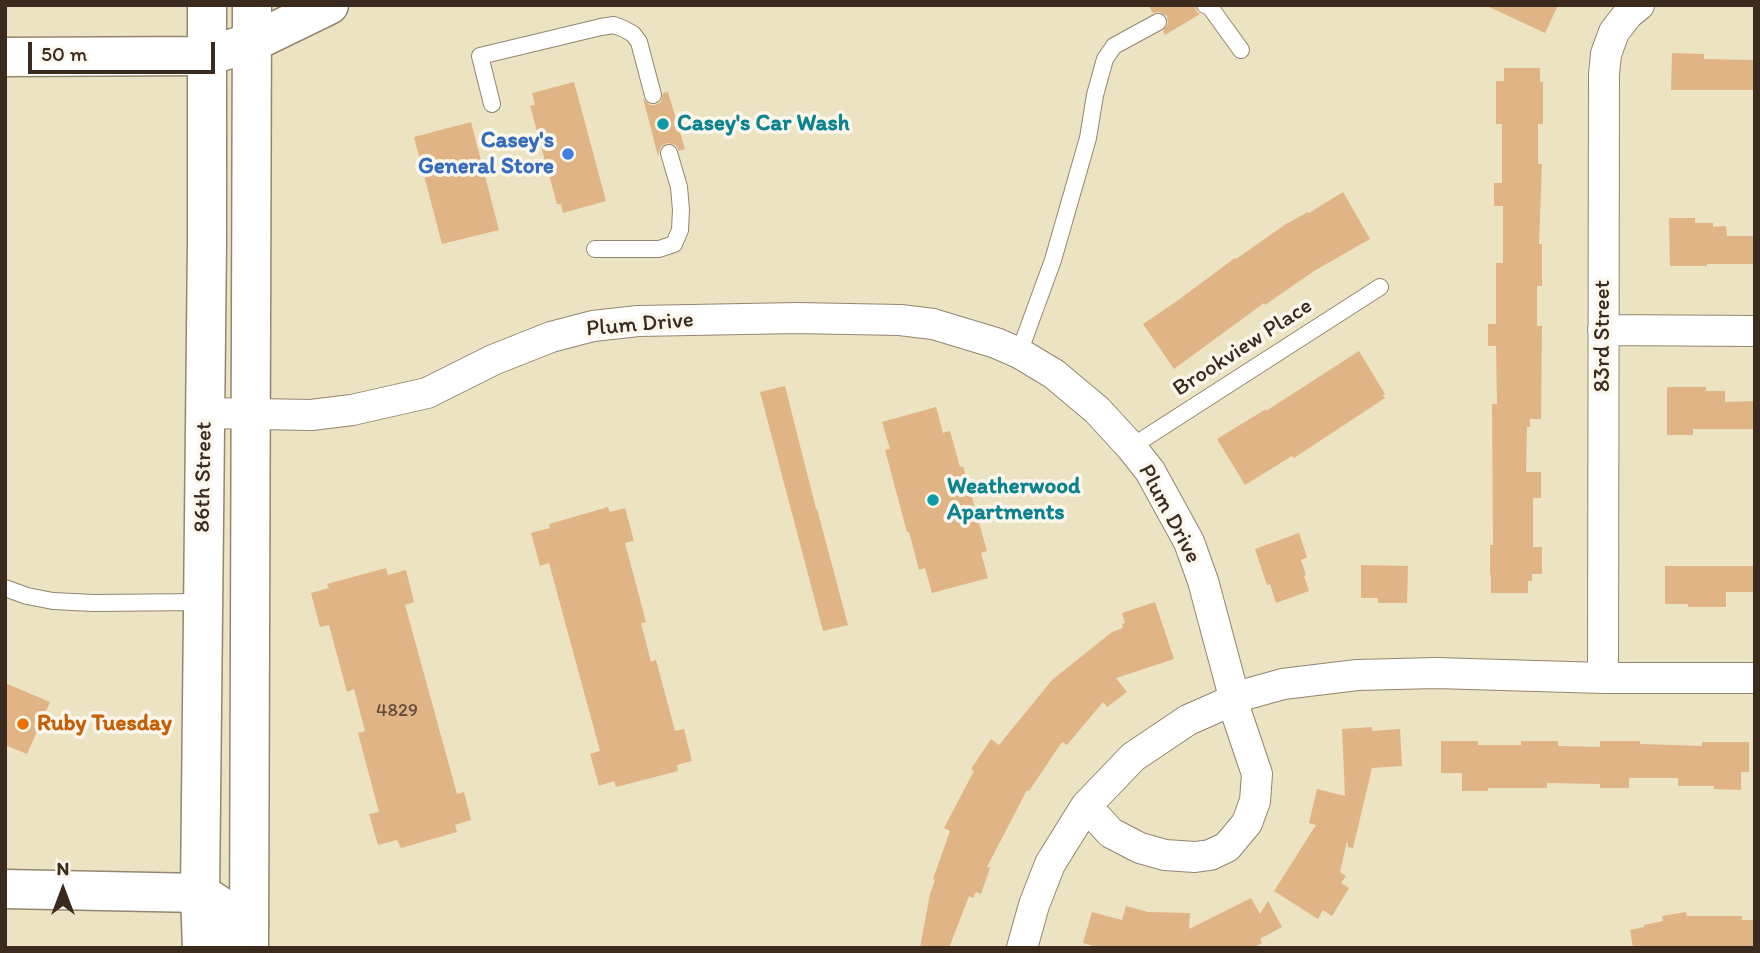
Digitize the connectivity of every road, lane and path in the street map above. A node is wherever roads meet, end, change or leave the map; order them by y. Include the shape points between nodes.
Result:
1 (207, 5) edge
2 (329, 5) edge
3 (1205, 5) edge
4 (1639, 5) edge
5 (1158, 22) dead end
6 (253, 24) edge
7 (1241, 50) dead end
8 (207, 56) junction
9 (5, 57) edge
10 (653, 95) dead end
11 (492, 104) dead end
12 (669, 153) dead end
13 (636, 239) dead end
14 (596, 249) dead end
15 (659, 249) junction
16 (1380, 287) dead end
17 (1603, 330) junction
18 (1755, 331) edge
19 (1019, 353) junction
20 (205, 414) junction
21 (250, 414) junction
22 (1130, 447) junction
23 (5, 588) edge
24 (203, 602) junction
25 (1603, 678) junction
26 (1755, 678) edge
27 (1233, 700) junction
28 (1086, 806) junction
29 (5, 889) edge
30 (200, 893) junction
31 (249, 937) edge
32 (202, 948) edge
33 (217, 948) edge
34 (1022, 948) edge

1 - 8 main road, 86th Street
2 - 6 main road
3 - 7 lane
4 - 17 street, 83rd Street via 1614,32 1606,54
5 - 19 lane via 1114,46 1105,59 1053,260
6 - 8 main road
6 - 21 main road, 86th Street
8 - 9 main road
8 - 20 main road, 86th Street
10 - 11 lane via 639,42 614,25 480,56
12 - 15 lane via 679,187 680,230 674,244
13 - 15 lane
14 - 15 lane
16 - 22 lane, Brookview Place
17 - 18 street
17 - 25 street, 83rd Street
19 - 21 street, Plum Drive via 933,324 900,320 638,321 551,337 427,393 311,415
19 - 22 street, Plum Drive via 1054,374 1097,410
20 - 21 street, Plum Drive
20 - 24 main road, 86th Street
21 - 31 main road, 86th Street
22 - 27 street, Plum Drive via 1150,471 1189,542
23 - 24 lane via 53,601
24 - 30 main road, 86th Street
25 - 26 street
25 - 27 street via 1357,675 1283,684
27 - 28 street via 1188,720 1133,757
27 - 28 street, Plum Drive via 1256,774 1255,801 1247,823 1227,847 1195,857 1164,855 1111,833
28 - 34 street via 1050,864
29 - 30 main road
30 - 31 main road
30 - 32 main road, 86th Street
31 - 33 main road

